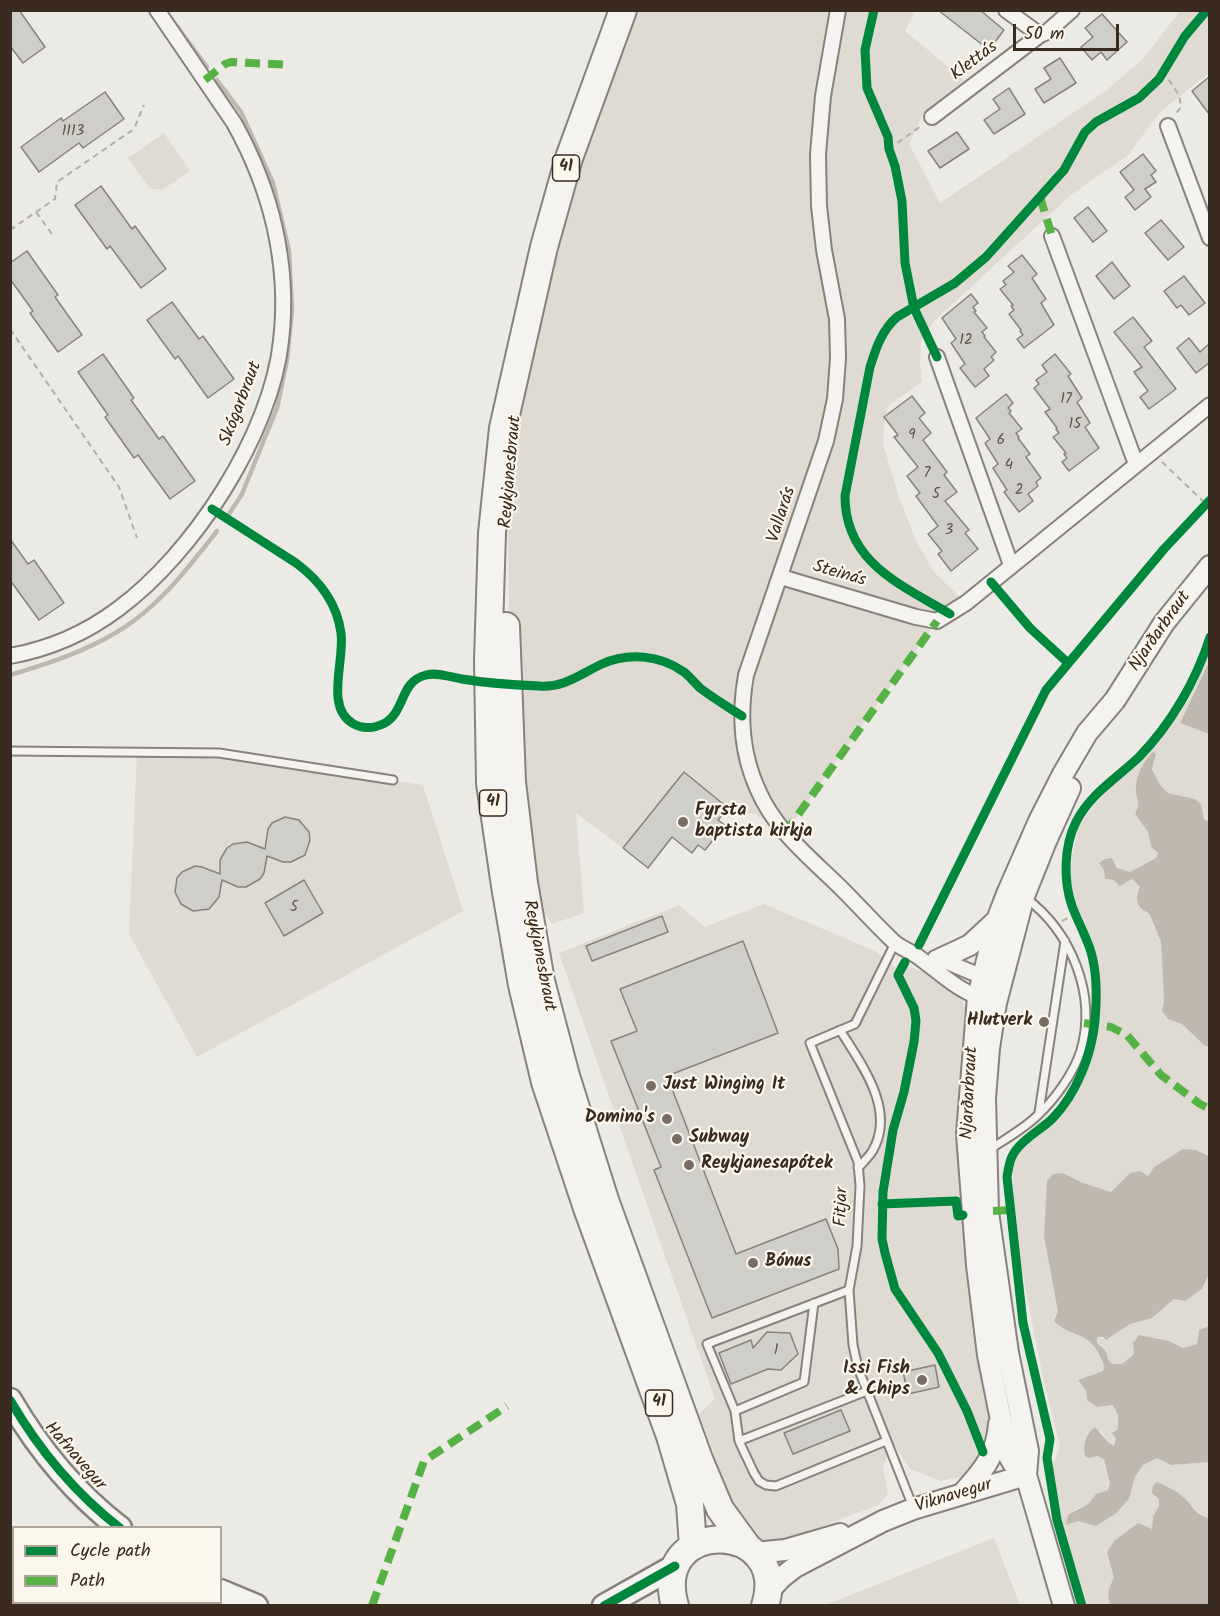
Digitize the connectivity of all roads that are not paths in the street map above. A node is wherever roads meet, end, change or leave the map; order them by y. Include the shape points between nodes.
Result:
1 (157, 10) edge
2 (623, 10) edge
3 (838, 10) edge
4 (1006, 10) edge
5 (1072, 10) edge
6 (1040, 35) junction
7 (932, 117) road end
8 (1168, 126) road end
9 (1052, 236) dead end
10 (1209, 238) edge
11 (524, 330) junction
12 (937, 357) dead end
13 (1209, 405) edge
14 (1136, 464) junction
15 (1011, 565) junction
16 (1209, 566) edge
17 (781, 577) junction
18 (10, 656) edge
19 (1115, 699) junction
20 (10, 751) edge
21 (393, 780) dead end
22 (1024, 896) junction
23 (997, 920) junction
24 (1065, 941) junction
25 (896, 943) junction
26 (921, 958) junction
27 (940, 958) junction
28 (989, 990) junction
29 (840, 1030) junction
30 (1038, 1115) junction
31 (987, 1152) junction
32 (858, 1168) junction
33 (849, 1290) junction
34 (814, 1303) junction
35 (867, 1391) junction
36 (10, 1400) edge
37 (735, 1411) junction
38 (1000, 1415) junction
39 (739, 1441) junction
40 (886, 1441) junction
41 (1026, 1475) junction
42 (962, 1494) junction
43 (914, 1509) junction
44 (883, 1521) junction
45 (119, 1526) edge
46 (693, 1546) junction
47 (751, 1549) junction
48 (675, 1566) junction
49 (222, 1592) edge
50 (766, 1599) edge
51 (256, 1605) edge
52 (604, 1605) edge
53 (675, 1605) edge
54 (1064, 1605) edge

1 - 18 street, Skógarbraut via 234,123 263,185 276,230 282,277 279,356 260,417 227,485 167,565 94,625 54,644
2 - 11 highway, Reykjanesbraut / 41 via 569,158
3 - 17 street, Vallarás via 823,96 818,154 824,250 837,319 835,399 826,441
4 - 6 street
5 - 6 street, Klettás
6 - 7 street, Klettás
8 - 10 street
9 - 14 street
11 - 46 highway, Reykjanesbraut / 41 via 503,428 492,533 490,783 522,985 545,1082 586,1208 670,1436 690,1504
11 - 47 highway, Reykjanesbraut / 41 via 506,534 506,660 512,782 541,981 605,1200 699,1459 720,1509
12 - 15 street
13 - 14 street, Steinás
14 - 15 street, Steinás
15 - 17 street, Steinás via 966,603 937,621
16 - 19 main road, Njarðarbraut via 1164,623
17 - 25 street, Vallarás via 744,687 742,729 752,775 766,806 785,833
19 - 22 main road, Njarðarbraut via 1055,820
19 - 23 main road, Njarðarbraut via 1087,733 1063,774 1017,867
20 - 21 lane via 219,753
22 - 24 lane via 1042,910
22 - 28 main road, Njarðarbraut
23 - 27 main road via 970,945
23 - 28 main road, Njarðarbraut
24 - 30 lane
24 - 30 lane via 1082,981 1085,1004 1081,1050 1055,1095
25 - 26 street, Vallarás
25 - 29 lane, Fitjar via 855,1024
26 - 27 street
26 - 28 street, Vallarás via 946,980
27 - 28 street
28 - 31 main road, Njarðarbraut
28 - 38 main road, Njarðarbraut via 969,1098 969,1171 988,1355
29 - 32 lane via 878,1101 881,1126 873,1150
29 - 32 lane, Fitjar via 810,1043
30 - 31 lane
31 - 41 main road, Njarðarbraut via 988,1212 1008,1353 1028,1451
32 - 33 lane, Fitjar via 857,1246
33 - 34 lane
33 - 35 lane, Fitjar via 853,1345
34 - 37 lane via 804,1382
34 - 37 lane via 707,1344
35 - 39 lane
35 - 40 lane, Fitjar
36 - 45 main road, Hafnavegur via 62,1471
37 - 39 lane
38 - 41 main road, Njarðarbraut via 1013,1463
38 - 42 main road via 993,1455
39 - 40 lane via 759,1481 776,1486
40 - 43 lane, Fitjar
41 - 42 main road, Viknavegur
41 - 54 main road, Njarðarbraut
42 - 43 main road, Viknavegur
43 - 44 main road, Viknavegur
44 - 47 main road, Viknavegur via 785,1550
44 - 50 main road, Viknavegur via 795,1568 781,1578
46 - 47 highway via 719,1538
46 - 48 highway
47 - 50 highway, 41 via 768,1578
48 - 52 main road
48 - 53 highway via 671,1592
49 - 51 main road

